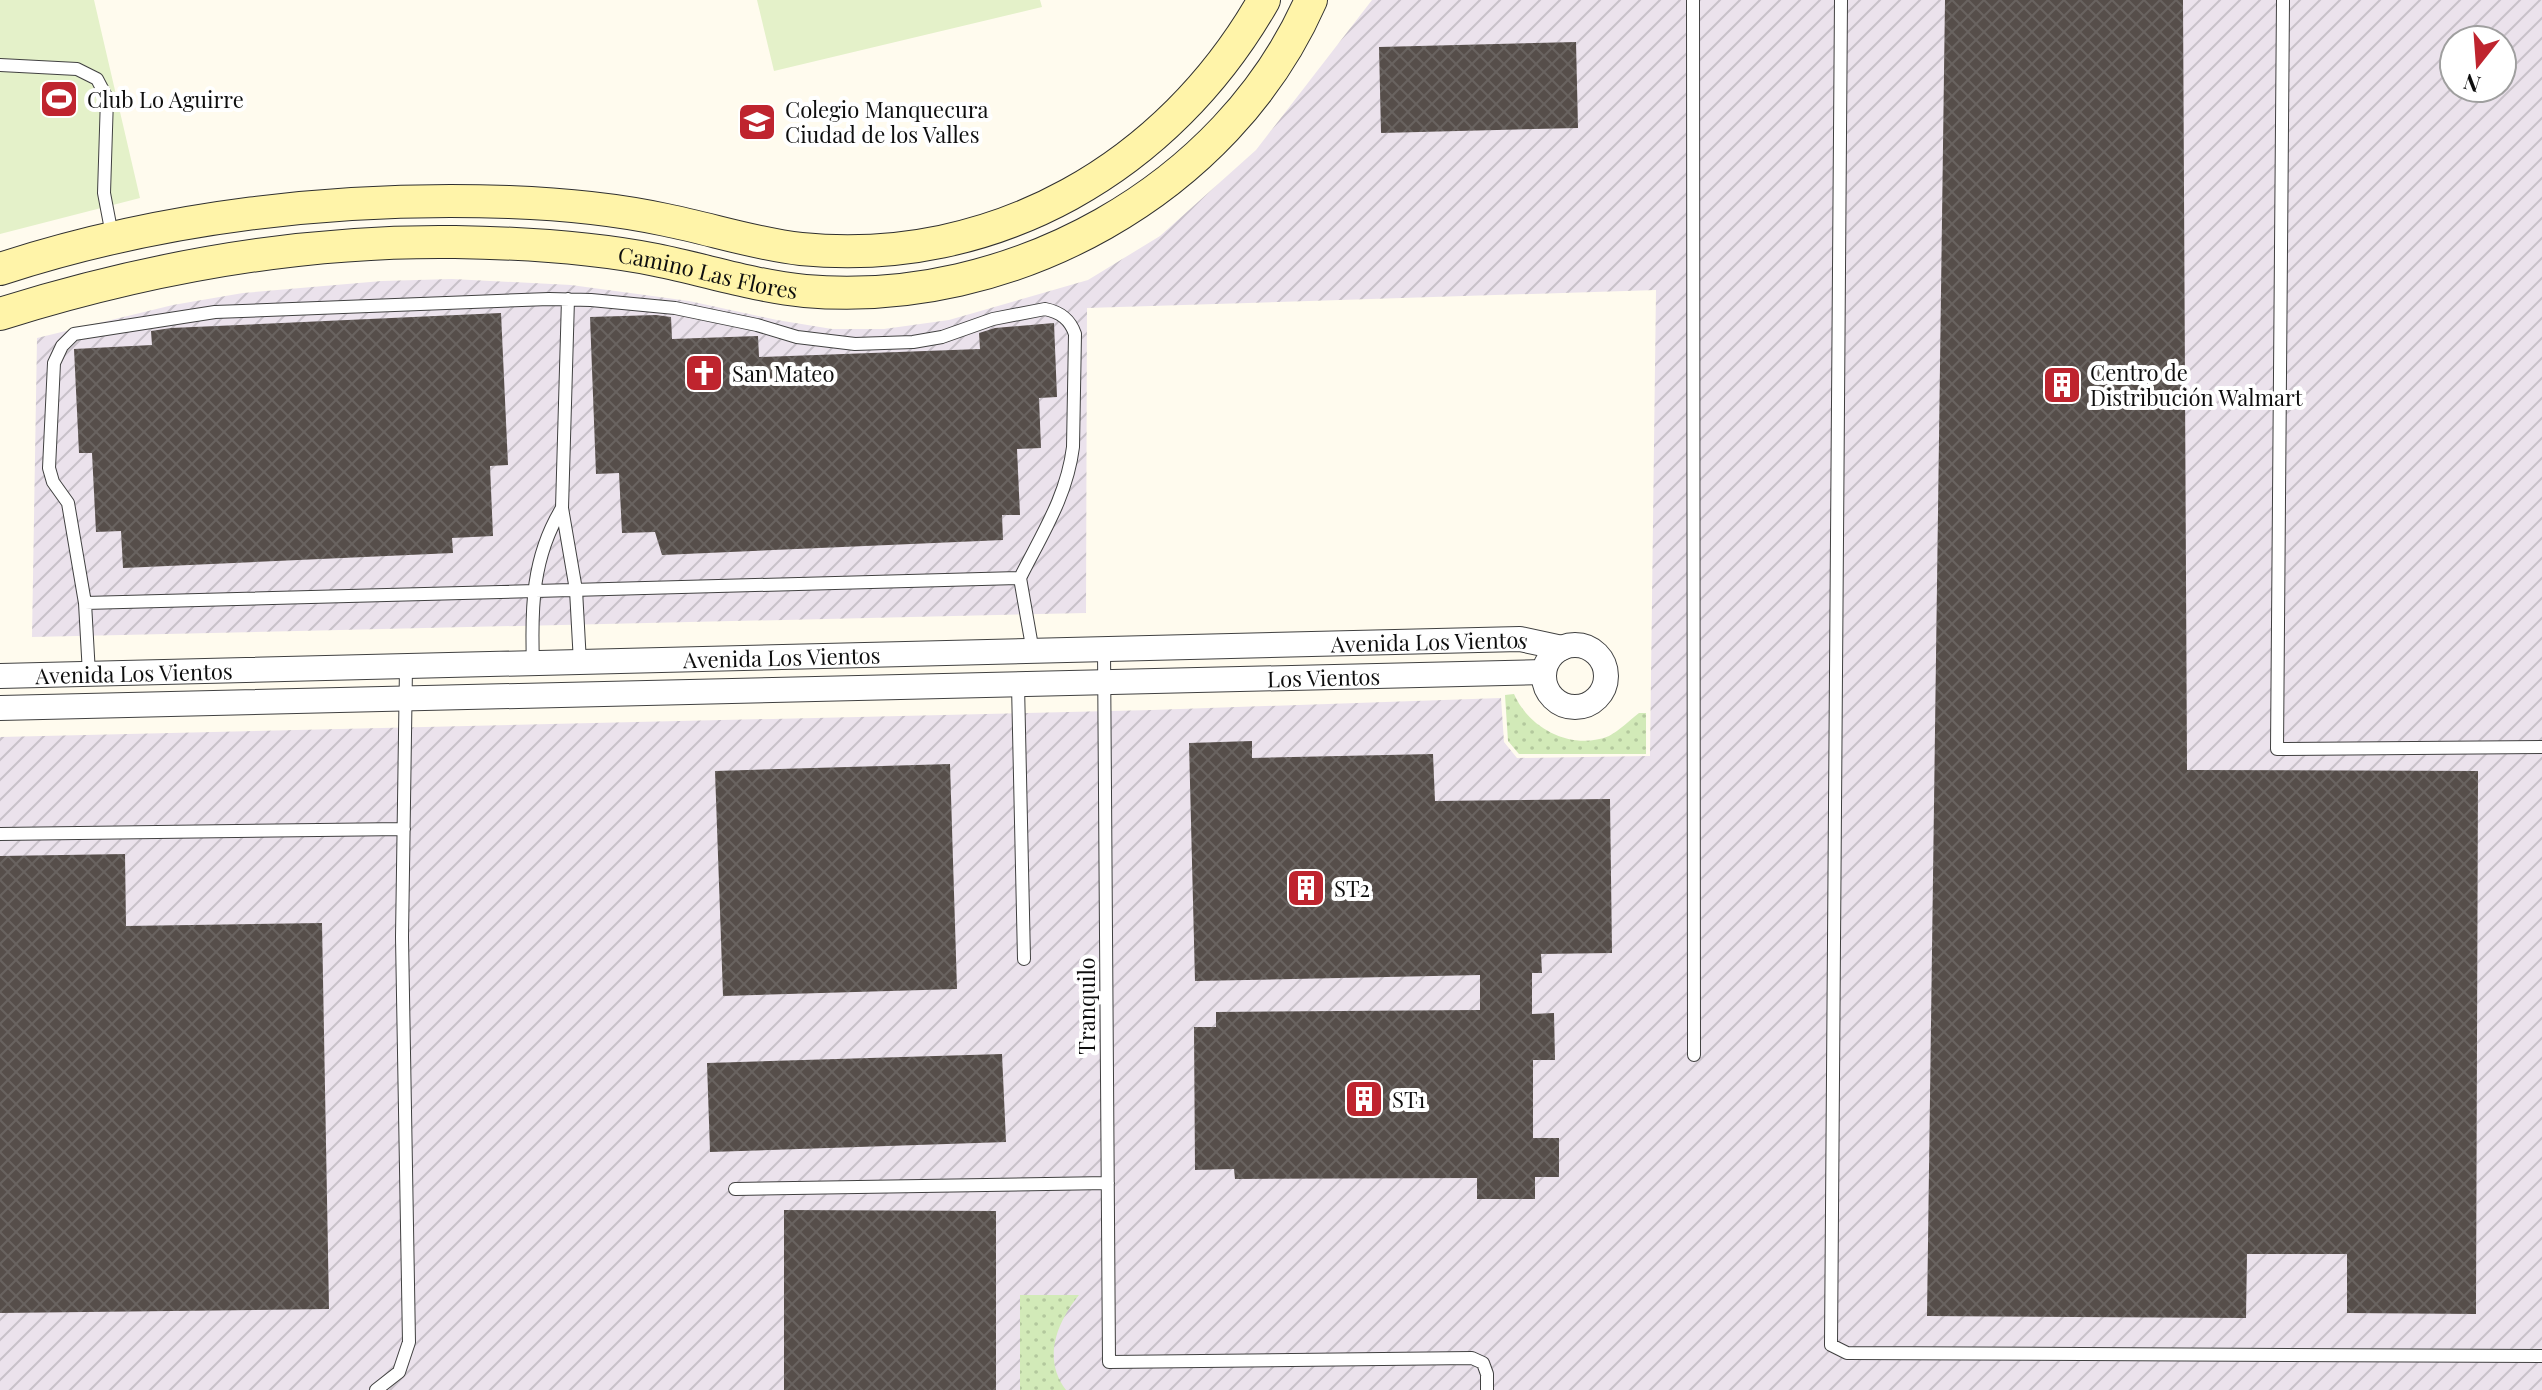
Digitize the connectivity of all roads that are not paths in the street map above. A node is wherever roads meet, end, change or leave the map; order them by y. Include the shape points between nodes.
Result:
1 (1264, 0) edge
2 (1311, 0) edge
3 (1693, 0) edge
4 (1841, 0) edge
5 (2283, 0) edge
6 (0, 65) edge
7 (113, 238) junction
8 (0, 269) edge
9 (568, 299) junction
10 (0, 314) edge
11 (562, 508) junction
12 (1020, 578) junction
13 (576, 590) junction
14 (533, 591) junction
15 (85, 603) junction
16 (1562, 648) junction
17 (1104, 650) junction
18 (1033, 652) junction
19 (580, 663) junction
20 (533, 664) junction
21 (406, 667) junction
22 (1544, 672) junction
23 (89, 674) junction
24 (0, 676) edge
25 (1104, 682) junction
26 (1018, 685) junction
27 (407, 699) junction
28 (0, 708) edge
29 (2542, 747) edge
30 (404, 829) junction
31 (0, 834) edge
32 (1024, 959) dead end
33 (1694, 1055) dead end
34 (1108, 1183) junction
35 (735, 1189) dead end
36 (2542, 1356) edge
37 (376, 1390) edge
38 (1487, 1390) edge

1 - 7 street, Camino Las Flores via 1204,88 1128,159 1032,213 955,239 891,249 825,251 606,209 447,201 279,210
2 - 10 street, Camino Las Flores via 1260,86 1168,181 1066,244 964,279 886,291 805,291 614,253 512,244 397,243 280,252 163,271
3 - 33 lane
4 - 36 lane via 1831,1345 1847,1353
5 - 29 lane via 2277,749
6 - 7 lane via 77,69 97,79 107,98 104,193
7 - 8 street, Camino Las Flores
9 - 11 lane
9 - 12 lane via 675,308 797,337 855,344 942,337 1045,309 1061,314 1075,334 1071,466 1061,500
9 - 15 lane via 215,312 74,334 54,363 49,468 68,503
11 - 13 lane
11 - 14 lane via 545,540
12 - 13 lane
12 - 18 lane
13 - 14 lane
13 - 19 lane
14 - 15 lane
14 - 20 lane
15 - 23 lane
16 - 17 street, Avenida Los Vientos via 1520,639
16 - 22 street, Avenida Los Vientos
16 - 22 street, Avenida Los Vientos via 1577,645 1598,655 1606,677 1602,692 1591,702 1569,706 1549,694
17 - 18 street, Avenida Los Vientos
17 - 25 lane, Tranquilo
18 - 19 street, Avenida Los Vientos
19 - 20 street, Avenida Los Vientos
20 - 21 street, Avenida Los Vientos
21 - 23 street, Avenida Los Vientos
21 - 27 lane
22 - 25 street, Los Vientos
23 - 24 street, Avenida Los Vientos
25 - 26 street, Avenida Los Vientos
25 - 34 lane, Tranquilo
26 - 27 street, Avenida Los Vientos
26 - 32 lane
27 - 28 street, Avenida Los Vientos
27 - 30 lane
30 - 31 lane
30 - 37 lane via 409,1342 399,1372
34 - 35 lane
34 - 38 lane, Tranquilo via 1109,1362 1472,1358 1483,1363

